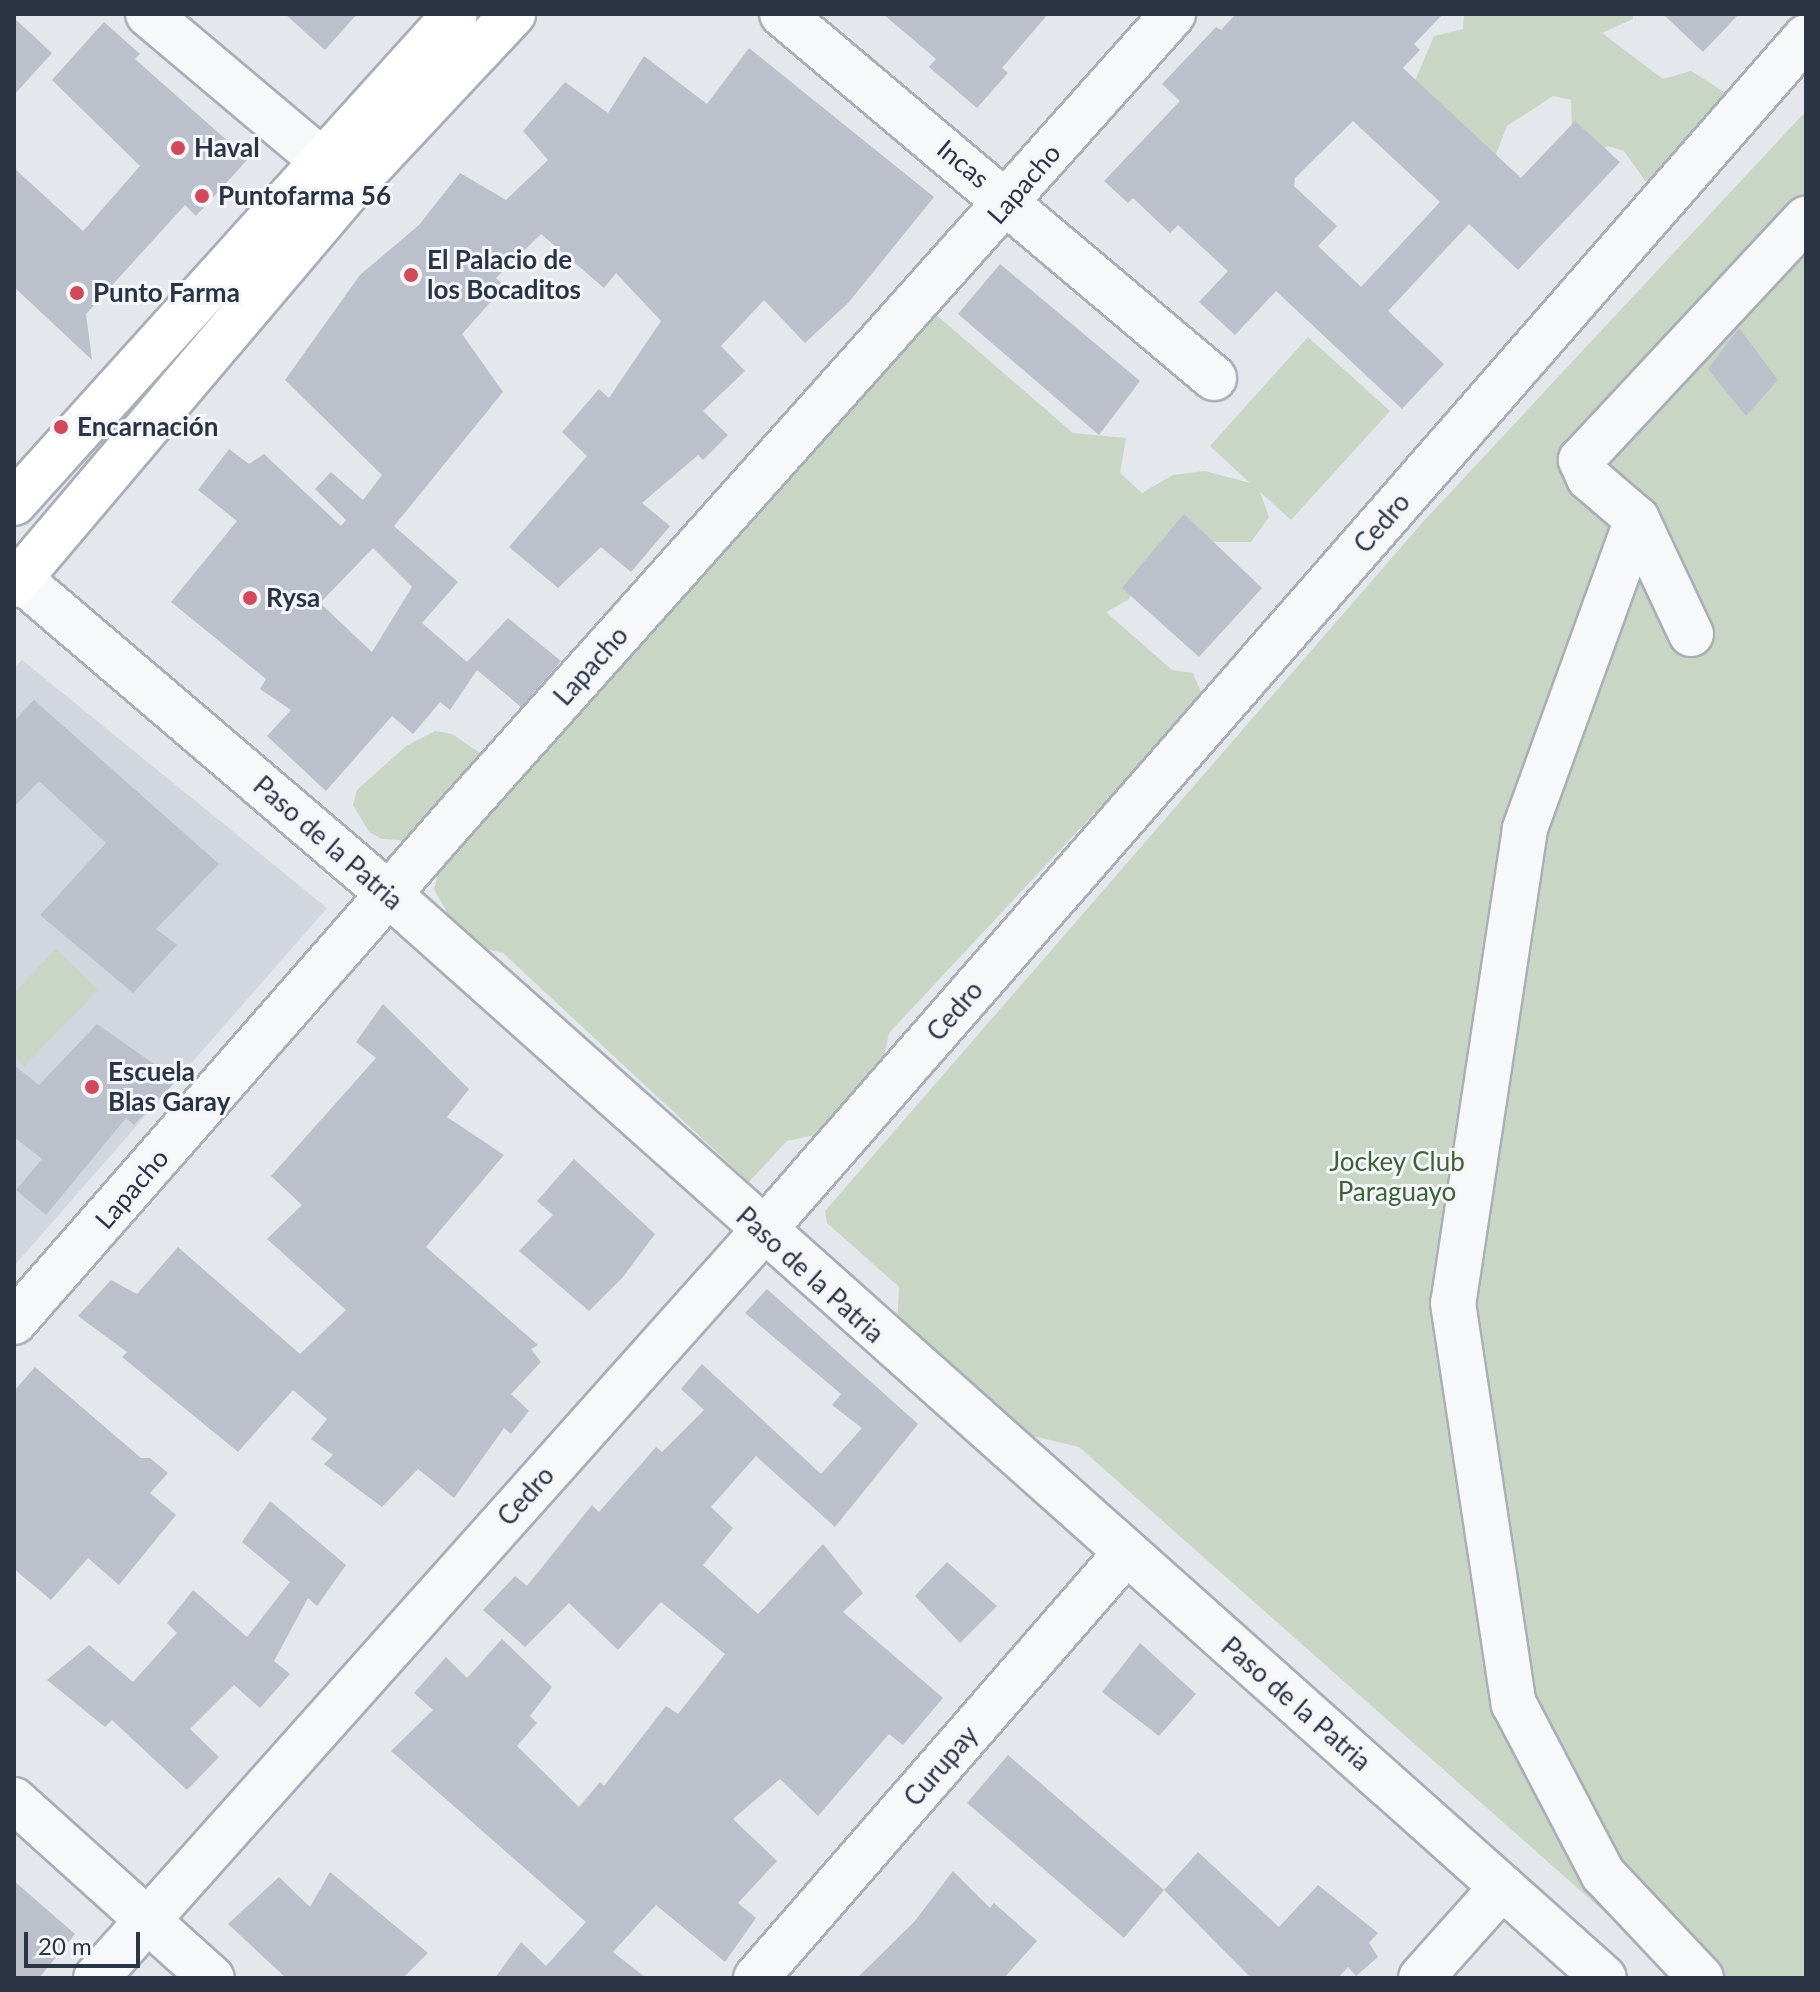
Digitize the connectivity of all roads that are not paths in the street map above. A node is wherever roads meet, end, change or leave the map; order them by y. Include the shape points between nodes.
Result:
1 (148, 14) edge
2 (455, 14) edge
3 (513, 14) edge
4 (782, 14) edge
5 (1173, 14) edge
6 (1806, 37) edge
7 (321, 157) junction
8 (352, 186) junction
9 (1008, 202) junction
10 (1806, 219) edge
11 (1214, 378) dead end
12 (14, 503) edge
13 (1637, 519) junction
14 (16, 579) edge
15 (1691, 634) dead end
16 (391, 896) junction
17 (762, 1232) junction
18 (14, 1322) edge
19 (1125, 1554) junction
20 (14, 1800) edge
21 (1502, 1887) junction
22 (146, 1921) junction
23 (96, 1978) edge
24 (212, 1978) edge
25 (756, 1978) edge
26 (1421, 1978) edge
27 (1604, 1978) edge
28 (1701, 1978) edge

1 - 7 street
2 - 7 highway
3 - 8 highway
4 - 9 street, Incas
5 - 9 street, Lapacho
6 - 17 street, Cedro
7 - 8 street
7 - 12 highway
8 - 14 highway
9 - 11 street, Incas
9 - 16 street, Lapacho via 473,797
10 - 13 street via 1585,453 1580,465 1589,478
13 - 15 street
13 - 28 street via 1525,829 1453,1303 1514,1704 1614,1892
14 - 16 street, Paso de la Patria
16 - 17 street, Paso de la Patria
16 - 18 street, Lapacho
17 - 19 street, Paso de la Patria
17 - 22 street, Cedro
19 - 21 street, Paso de la Patria
19 - 25 street, Curupay
20 - 22 street
21 - 26 street
21 - 27 street, Paso de la Patria
22 - 23 street, Cedro
22 - 24 street

